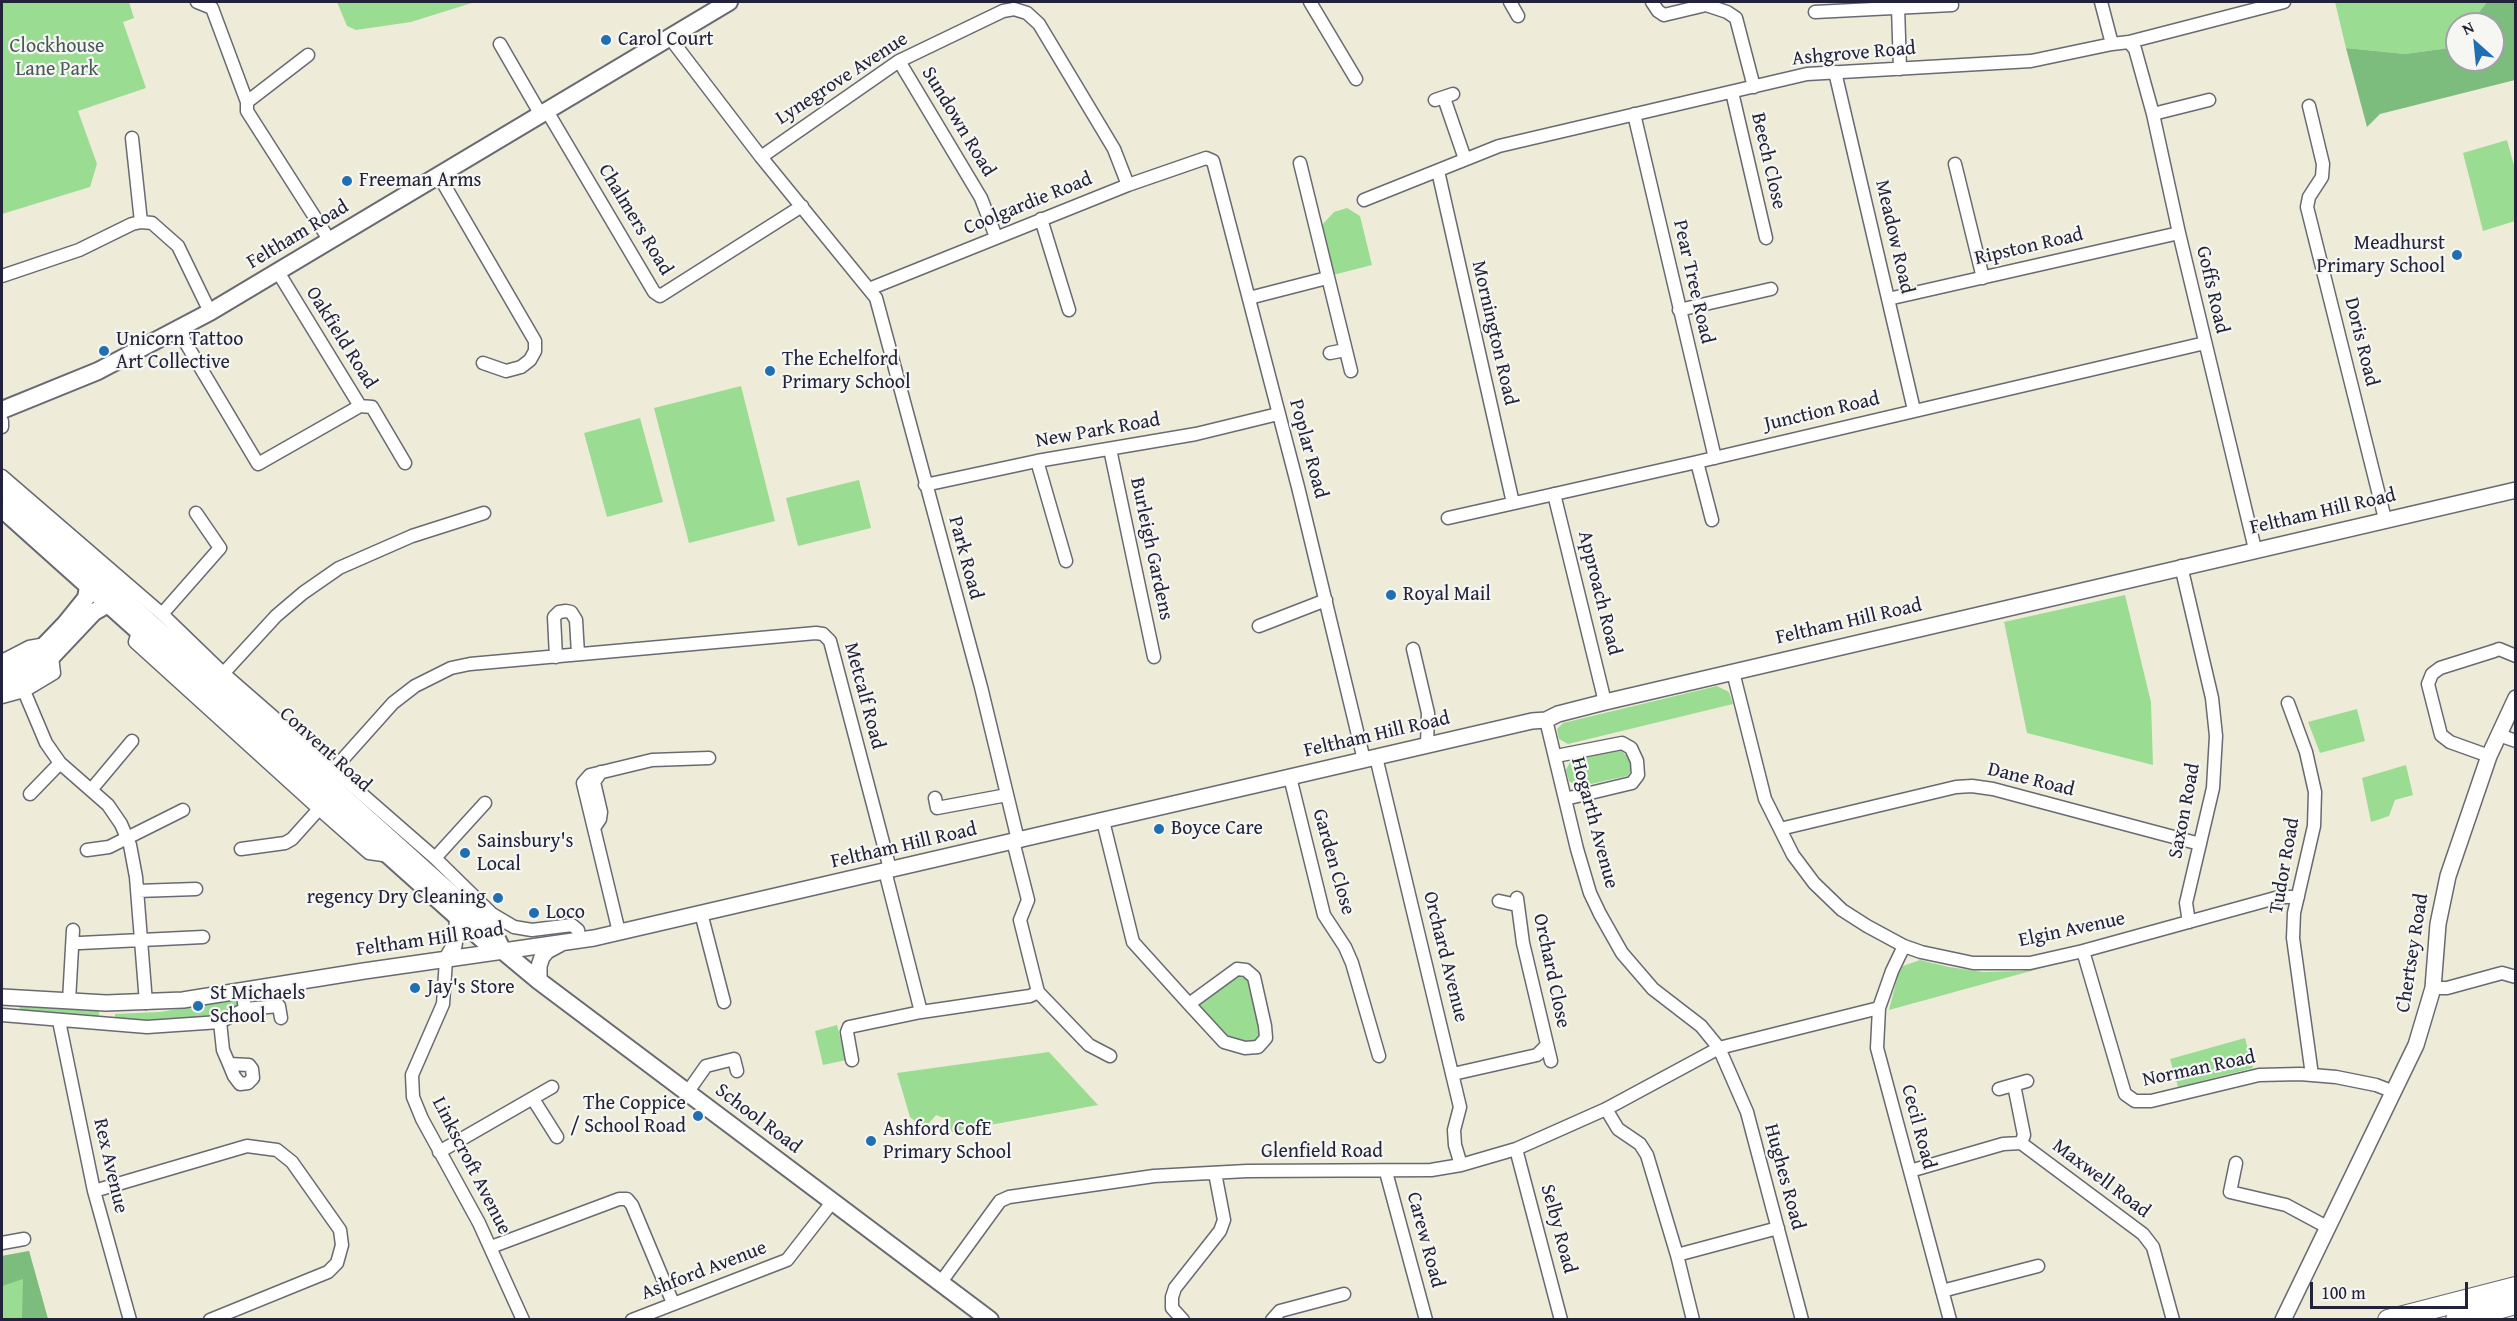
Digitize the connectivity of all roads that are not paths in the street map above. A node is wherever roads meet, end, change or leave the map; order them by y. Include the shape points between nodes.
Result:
1 (198, 2) edge
2 (729, 2) edge
3 (1310, 2) edge
4 (1510, 2) edge
5 (1653, 2) edge
6 (2102, 2) edge
7 (2284, 2) edge
8 (1952, 5) dead end
9 (1898, 7) junction
10 (1815, 12) dead end
11 (1518, 16) dead end
12 (670, 38) junction
13 (2129, 42) junction
14 (500, 44) dead end
15 (2112, 44) junction
16 (308, 55) dead end
17 (898, 61) junction
18 (1900, 69) junction
19 (1835, 72) junction
20 (1356, 80) dead end
21 (1754, 87) junction
22 (1732, 92) junction
23 (1444, 97) dead end
24 (2209, 100) dead end
25 (246, 102) junction
26 (2309, 106) dead end
27 (544, 113) junction
28 (1634, 114) junction
29 (2153, 114) junction
30 (132, 138) dead end
31 (761, 157) junction
32 (1203, 159) joint
33 (1465, 159) junction
34 (1300, 163) dead end
35 (1956, 164) dead end
36 (1438, 171) junction
37 (439, 176) junction
38 (1128, 185) junction
39 (1364, 200) dead end
40 (802, 206) junction
41 (1041, 219) junction
42 (141, 222) junction
43 (2179, 233) junction
44 (996, 237) junction
45 (1766, 238) dead end
46 (330, 241) junction
47 (278, 272) junction
48 (2, 276) edge
49 (1327, 278) junction
50 (1983, 278) junction
51 (869, 289) junction
52 (1771, 289) dead end
53 (1249, 298) junction
54 (1888, 299) junction
55 (1069, 310) dead end
56 (1679, 310) junction
57 (210, 312) junction
58 (178, 330) junction
59 (2205, 343) junction
60 (1345, 350) junction
61 (1330, 353) dead end
62 (483, 363) dead end
63 (1350, 371) dead end
64 (360, 406) junction
65 (2, 410) edge
66 (1914, 410) junction
67 (1278, 414) junction
68 (2, 421) edge
69 (2, 427) edge
70 (1110, 449) junction
71 (1715, 458) junction
72 (1037, 461) junction
73 (1698, 462) junction
74 (405, 463) dead end
75 (2, 476) edge
76 (925, 485) junction
77 (2, 489) edge
78 (2516, 490) edge
79 (1554, 494) junction
80 (1513, 503) junction
81 (2, 509) edge
82 (196, 513) dead end
83 (484, 513) dead end
84 (1448, 518) dead end
85 (2385, 519) junction
86 (1712, 520) dead end
87 (2255, 549) junction
88 (1066, 561) dead end
89 (2181, 566) junction
90 (88, 587) junction
91 (1326, 600) junction
92 (108, 604) junction
93 (162, 614) junction
94 (1259, 626) dead end
95 (138, 632) junction
96 (1413, 649) dead end
97 (49, 650) junction
98 (578, 654) junction
99 (2516, 656) edge
100 (556, 657) junction
101 (1154, 657) dead end
102 (2, 661) edge
103 (2, 671) edge
104 (1733, 672) junction
105 (220, 677) junction
106 (2, 686) edge
107 (24, 691) junction
108 (2, 697) edge
109 (2516, 698) edge
110 (1605, 702) junction
111 (2288, 703) dead end
112 (1546, 720) junction
113 (2499, 735) junction
114 (132, 741) dead end
115 (2516, 741) edge
116 (1428, 745) junction
117 (1556, 756) junction
118 (2489, 756) junction
119 (709, 758) dead end
120 (1370, 758) junction
121 (60, 763) junction
122 (329, 773) junction
123 (1290, 777) junction
124 (91, 790) junction
125 (30, 794) dead end
126 (1007, 795) junction
127 (935, 798) dead end
128 (1565, 798) junction
129 (485, 803) dead end
130 (319, 808) junction
131 (183, 810) dead end
132 (1103, 821) junction
133 (1780, 829) junction
134 (128, 839) junction
135 (1015, 841) junction
136 (2200, 844) junction
137 (241, 849) dead end
138 (87, 850) dead end
139 (392, 856) junction
140 (435, 858) junction
141 (888, 870) junction
142 (196, 889) dead end
143 (137, 891) junction
144 (2298, 897) junction
145 (1499, 900) dead end
146 (701, 913) junction
147 (458, 918) junction
148 (2188, 922) junction
149 (73, 930) dead end
150 (619, 932) junction
151 (202, 937) dead end
152 (140, 940) junction
153 (580, 941) junction
154 (562, 943) junction
155 (80, 944) dead end
156 (1904, 946) junction
157 (503, 951) junction
158 (2083, 951) junction
159 (446, 960) junction
160 (2516, 976) edge
161 (539, 981) junction
162 (2433, 988) junction
163 (242, 990) junction
164 (1038, 992) junction
165 (2, 997) edge
166 (69, 1001) junction
167 (724, 1002) dead end
168 (146, 1003) junction
169 (1189, 1004) junction
170 (1879, 1008) junction
171 (245, 1009) junction
172 (921, 1012) junction
173 (2, 1015) edge
174 (281, 1018) dead end
175 (59, 1021) junction
176 (220, 1022) junction
177 (1547, 1045) junction
178 (1719, 1048) junction
179 (1110, 1056) dead end
180 (1379, 1056) dead end
181 (852, 1060) dead end
182 (1551, 1061) dead end
183 (229, 1064) dead end
184 (737, 1071) dead end
185 (1453, 1074) junction
186 (2312, 1075) junction
187 (2028, 1081) dead end
188 (2014, 1086) junction
189 (552, 1087) dead end
190 (1999, 1089) dead end
191 (687, 1092) junction
192 (2394, 1092) junction
193 (532, 1099) junction
194 (1606, 1109) junction
195 (557, 1137) dead end
196 (2021, 1143) junction
197 (1516, 1149) junction
198 (440, 1152) junction
199 (2236, 1163) dead end
200 (1461, 1165) junction
201 (1386, 1172) junction
202 (1910, 1172) junction
203 (1215, 1173) junction
204 (94, 1191) junction
205 (833, 1201) junction
206 (2327, 1227) junction
207 (1778, 1228) junction
208 (24, 1239) dead end
209 (2, 1243) edge
210 (491, 1247) junction
211 (1677, 1255) junction
212 (2038, 1266) dead end
213 (941, 1282) junction
214 (2516, 1287) edge
215 (1942, 1291) junction
216 (1344, 1294) dead end
217 (673, 1304) junction
218 (2516, 1304) edge
219 (2289, 1315) edge
220 (984, 1317) edge
221 (129, 1320) edge
222 (210, 1320) edge
223 (523, 1320) edge
224 (632, 1320) edge
225 (1182, 1320) edge
226 (1272, 1320) edge
227 (1426, 1320) edge
228 (1561, 1320) edge
229 (1693, 1320) edge
230 (1802, 1320) edge
231 (1950, 1320) edge
232 (2173, 1320) edge
233 (2388, 1320) edge
234 (2456, 1320) edge

1 - 25 street via 212,8
2 - 12 main road, Feltham Road
3 - 20 street
4 - 11 street
5 - 21 street via 1664,15 1706,5 1736,18
6 - 15 street
7 - 13 street, Ashgrove Road
8 - 9 street
9 - 10 street
9 - 18 street
12 - 27 main road, Feltham Road
12 - 31 street, Park Road
13 - 15 street, Ashgrove Road
13 - 29 street, Goffs Road via 2135,49
14 - 27 street
15 - 18 street, Ashgrove Road via 2031,61
16 - 25 street
17 - 31 street, Lynegrove Avenue
17 - 38 street, Lynegrove Avenue via 1003,11 1027,13 1040,24 1114,149
17 - 44 street, Sundown Road via 981,198
18 - 19 street, Ashgrove Road
19 - 21 street, Ashgrove Road via 1807,74
19 - 54 street, Meadow Road
21 - 22 street, Ashgrove Road
22 - 28 street, Ashgrove Road
22 - 45 street, Beech Close
23 - 33 street
24 - 29 street
25 - 46 street via 247,111
26 - 85 street, Doris Road via 2323,164 2322,177 2307,207
27 - 37 main road, Feltham Road
27 - 40 street, Chalmers Road via 660,296
28 - 33 street, Ashgrove Road
28 - 56 street, Pear Tree Road
29 - 43 street, Goffs Road
30 - 42 street
31 - 40 street, Park Road
32 - 38 street, Coolgardie Road
32 - 53 street, Poplar Road via 1211,158 1215,164
33 - 36 street, Ashgrove Road
34 - 49 street
35 - 50 street
36 - 39 street, Ashgrove Road
36 - 80 street, Mornington Road
37 - 46 main road, Feltham Road
37 - 62 street via 535,341 536,351 521,367 506,371
38 - 41 street, Coolgardie Road
40 - 51 street, Park Road
41 - 44 street, Coolgardie Road
41 - 55 street
42 - 48 street via 79,250
42 - 57 street via 152,223 178,246
43 - 50 street, Ripston Road
43 - 59 street, Goffs Road
44 - 51 street, Coolgardie Road
46 - 47 main road, Feltham Road
47 - 57 main road, Feltham Road
47 - 64 street, Oakfield Road
49 - 53 street
49 - 60 street
50 - 54 street, Ripston Road
51 - 76 street, Park Road via 876,298
52 - 56 street
53 - 67 street, Poplar Road
54 - 66 street, Meadow Road
56 - 71 street, Pear Tree Road
57 - 58 main road, Feltham Road
58 - 64 street, Oakfield Road via 258,464
58 - 65 main road, Feltham Road via 98,371
59 - 66 street, Junction Road
59 - 87 street, Goffs Road
60 - 61 street
60 - 63 street
64 - 74 street via 372,407
66 - 71 street, Junction Road
67 - 70 street, New Park Road
67 - 91 street, Poplar Road
68 - 69 street
70 - 72 street, New Park Road
70 - 101 street, Burleigh Gardens
71 - 73 street, Junction Road
72 - 76 street, New Park Road
72 - 88 street
73 - 79 street, Junction Road
73 - 86 street
75 - 93 street, Convent Road
76 - 126 street, Park Road
77 - 105 main road, Convent Road
78 - 85 street, Feltham Hill Road
79 - 80 street, Junction Road
79 - 110 street, Approach Road
80 - 84 street, Junction Road
81 - 90 main road, Convent Road
82 - 93 street via 220,549
83 - 105 street via 412,536 339,568 276,616
85 - 87 street, Feltham Hill Road
87 - 89 street, Feltham Hill Road
89 - 104 street, Feltham Hill Road
89 - 136 street, Saxon Road via 2212,698 2216,736 2213,788
90 - 92 main road, Convent Road
90 - 97 main road via 86,598
91 - 94 street
91 - 120 street, Poplar Road
92 - 95 main road, Convent Road
92 - 97 main road
93 - 105 street, Convent Road
95 - 130 street, Convent Road via 135,642
95 - 139 main road, Convent Road
96 - 116 street via 1428,713
97 - 102 street via 29,647
97 - 103 main road
97 - 106 main road via 28,677
97 - 107 street via 54,673
98 - 100 street, Metcalf Road
98 - 100 street via 576,620 572,612 566,611 554,617
98 - 141 street, Metcalf Road via 823,634 830,641
99 - 118 street via 2499,649 2440,668 2428,684 2441,735
100 - 122 street, Metcalf Road via 470,664 434,675 393,703
104 - 110 street, Feltham Hill Road
104 - 133 street, Elgin Avenue via 1765,799
105 - 122 main road, Convent Road
107 - 108 street
107 - 121 street via 46,743
109 - 113 street, Chertsey Road
110 - 112 street, Feltham Hill Road
111 - 144 street, Tudor Road via 2306,752 2314,792 2314,826
112 - 116 street, Feltham Hill Road
112 - 117 street, Hogarth Avenue
113 - 115 street
113 - 118 street, Chertsey Road
114 - 124 street
116 - 120 street, Feltham Hill Road
117 - 128 street, Hogarth Avenue
117 - 128 street via 1622,743 1637,761 1638,775 1632,783
118 - 162 street, Chertsey Road via 2448,876 2438,924
119 - 150 street via 652,760 601,772 594,782 601,812 594,828
120 - 123 street, Feltham Hill Road
120 - 185 street, Orchard Avenue
121 - 124 street
121 - 125 street
122 - 140 street, Convent Road
122 - 157 main road, Convent Road via 493,931
123 - 132 street, Feltham Hill Road
123 - 180 street, Garden Close via 1324,915 1352,963
124 - 134 street via 108,805
126 - 127 street via 937,808
126 - 135 street, Park Road
128 - 178 street, Hogarth Avenue via 1590,893 1622,953 1653,989 1701,1026
129 - 140 street
130 - 137 street via 285,843
130 - 139 street, Convent Road via 369,853
131 - 134 street
132 - 135 street, Feltham Hill Road
132 - 169 street via 1133,942
133 - 136 street, Dane Road via 1972,786
133 - 156 street, Elgin Avenue via 1814,883 1842,910
134 - 138 street
134 - 143 street
135 - 141 street, Feltham Hill Road
135 - 164 street, Park Road via 1028,900 1020,920
136 - 148 street, Saxon Road via 2186,903
139 - 147 main road, Convent Road
140 - 153 street, Convent Road via 492,914 514,927 532,930 572,926 578,930
141 - 146 street, Feltham Hill Road
141 - 172 street, Metcalf Road
142 - 143 street
143 - 152 street
144 - 148 street, Elgin Avenue via 2278,897
144 - 186 street, Tudor Road via 2293,938
145 - 177 street, Orchard Close via 1517,902
146 - 150 street, Feltham Hill Road
146 - 167 street
147 - 157 main road, Convent Road via 484,941
147 - 159 street via 454,946
148 - 158 street, Elgin Avenue
149 - 166 street
150 - 153 street, Feltham Hill Road
151 - 152 street
152 - 155 street
152 - 168 street
153 - 154 street, Feltham Hill Road
154 - 157 street, Feltham Hill Road
154 - 161 street via 542,957
156 - 158 street, Elgin Avenue via 1973,963 2030,963
156 - 170 street, Cecil Road
157 - 159 street, Feltham Hill Road
157 - 161 main road, School Road
158 - 186 street, Norman Road via 2125,1094 2135,1101 2151,1101 2259,1075
159 - 163 street, Feltham Hill Road
159 - 198 street, Linkscroft Avenue via 443,1004 412,1075 413,1097
160 - 162 street via 2502,973
161 - 191 main road, School Road
162 - 192 street, Chertsey Road via 2416,1046
163 - 168 street, Feltham Hill Road
163 - 171 street
164 - 172 street
164 - 179 street via 1089,1044
165 - 166 street, Feltham Hill Road
166 - 168 street, Feltham Hill Road
169 - 169 street via 1224,1042 1258,1047 1266,1038 1254,976 1246,970 1237,969
170 - 178 street
170 - 202 street, Cecil Road via 1877,1048
171 - 174 street via 279,1006
171 - 176 street
172 - 181 street via 849,1027
173 - 175 street
175 - 176 street via 147,1027
175 - 204 street, Rex Avenue
176 - 183 street
177 - 182 street, Orchard Close
177 - 185 street, Orchard Close via 1537,1055
178 - 194 street, Glenfield Road
178 - 207 street, Hughes Road via 1747,1112
184 - 191 street via 734,1059 706,1066
185 - 200 street, Orchard Avenue via 1460,1107 1455,1145
186 - 192 street, Norman Road via 2376,1085
187 - 188 street
188 - 190 street
188 - 196 street, Maxwell Road via 2024,1135
189 - 193 street
191 - 205 main road, School Road
192 - 206 street, Chertsey Road
193 - 195 street
193 - 198 street
194 - 197 street, Glenfield Road
194 - 211 street via 1618,1129 1640,1144 1647,1155
196 - 202 street, Maxwell Road via 2003,1144
196 - 232 street, Maxwell Road via 2144,1234 2153,1247
197 - 200 street, Glenfield Road
197 - 228 street, Selby Road
198 - 210 street, Linkscroft Avenue
199 - 206 street via 2230,1192 2286,1205
200 - 201 street, Glenfield Road
201 - 203 street, Glenfield Road
201 - 227 street, Carew Road
202 - 215 street, Cecil Road
203 - 213 street, Glenfield Road via 1154,1176 1009,1197 1000,1201
203 - 225 street via 1224,1220 1220,1231 1175,1288 1172,1308
204 - 221 street, Rex Avenue
204 - 222 street via 247,1146 277,1150 292,1162 340,1230 338,1263 328,1272
205 - 213 main road, School Road
205 - 217 street, Ashford Avenue via 788,1260
206 - 219 street, Chertsey Road
207 - 211 street
207 - 230 street, Hughes Road
208 - 209 street
210 - 217 street via 619,1198 627,1199
210 - 223 street, Linkscroft Avenue
211 - 229 street
212 - 215 street
213 - 220 main road, School Road
214 - 233 highway
215 - 231 street, Cecil Road
216 - 226 street via 1280,1311
217 - 224 street, Ashford Avenue
218 - 234 highway

